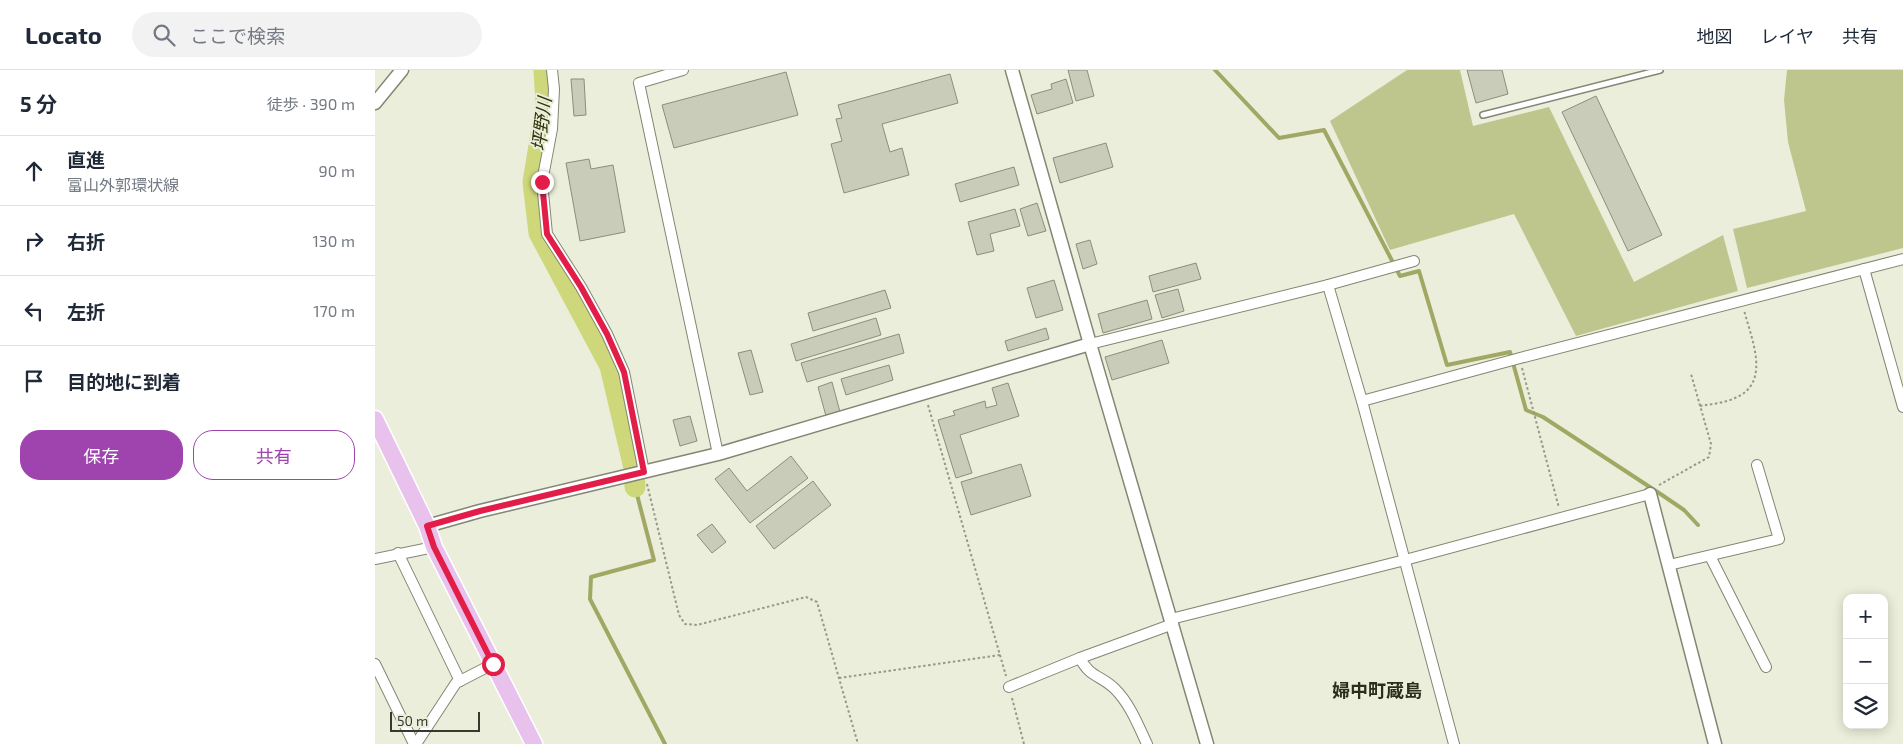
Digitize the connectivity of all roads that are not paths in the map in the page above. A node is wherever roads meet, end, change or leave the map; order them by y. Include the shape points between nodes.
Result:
1 (402, 70) edge
2 (552, 70) edge
3 (683, 70) edge
4 (1012, 70) edge
5 (1660, 70) edge
6 (375, 103) edge
7 (1483, 115) dead end
8 (1903, 259) edge
9 (1414, 261) dead end
10 (1864, 269) junction
11 (1328, 285) junction
12 (1090, 344) junction
13 (1362, 401) junction
14 (1903, 407) edge
15 (375, 420) edge
16 (718, 454) junction
17 (1757, 465) dead end
18 (644, 472) junction
19 (1651, 494) joint
20 (427, 526) junction
21 (434, 547) junction
22 (398, 553) junction
23 (1709, 556) junction
24 (375, 559) edge
25 (1405, 560) junction
26 (1669, 565) junction
27 (1172, 622) junction
28 (1080, 658) junction
29 (375, 664) edge
30 (493, 664) junction
31 (1766, 667) dead end
32 (460, 681) junction
33 (1009, 687) road end
34 (415, 744) edge
35 (534, 744) edge
36 (1147, 744) edge
37 (1207, 744) edge
38 (1454, 744) edge
39 (1715, 744) edge

1 - 6 street
2 - 18 street via 552,129 542,182 547,234 581,287 624,372
3 - 16 street via 639,83
4 - 12 street
5 - 7 lane
8 - 10 street
9 - 11 street
10 - 13 street
10 - 14 street
11 - 12 street
11 - 13 street
12 - 16 street
12 - 27 street
13 - 25 street
15 - 20 main road
16 - 18 street
17 - 23 street via 1779,539
18 - 20 street
19 - 25 street
19 - 26 street
20 - 21 main road
21 - 22 street
21 - 30 main road
22 - 24 street
22 - 32 street
23 - 26 street
23 - 31 street
25 - 27 street
25 - 38 street
26 - 39 street
27 - 28 street
27 - 37 street
28 - 33 street
28 - 36 street via 1085,669 1114,688 1125,702
29 - 34 street
30 - 32 street
30 - 35 main road
32 - 34 street

